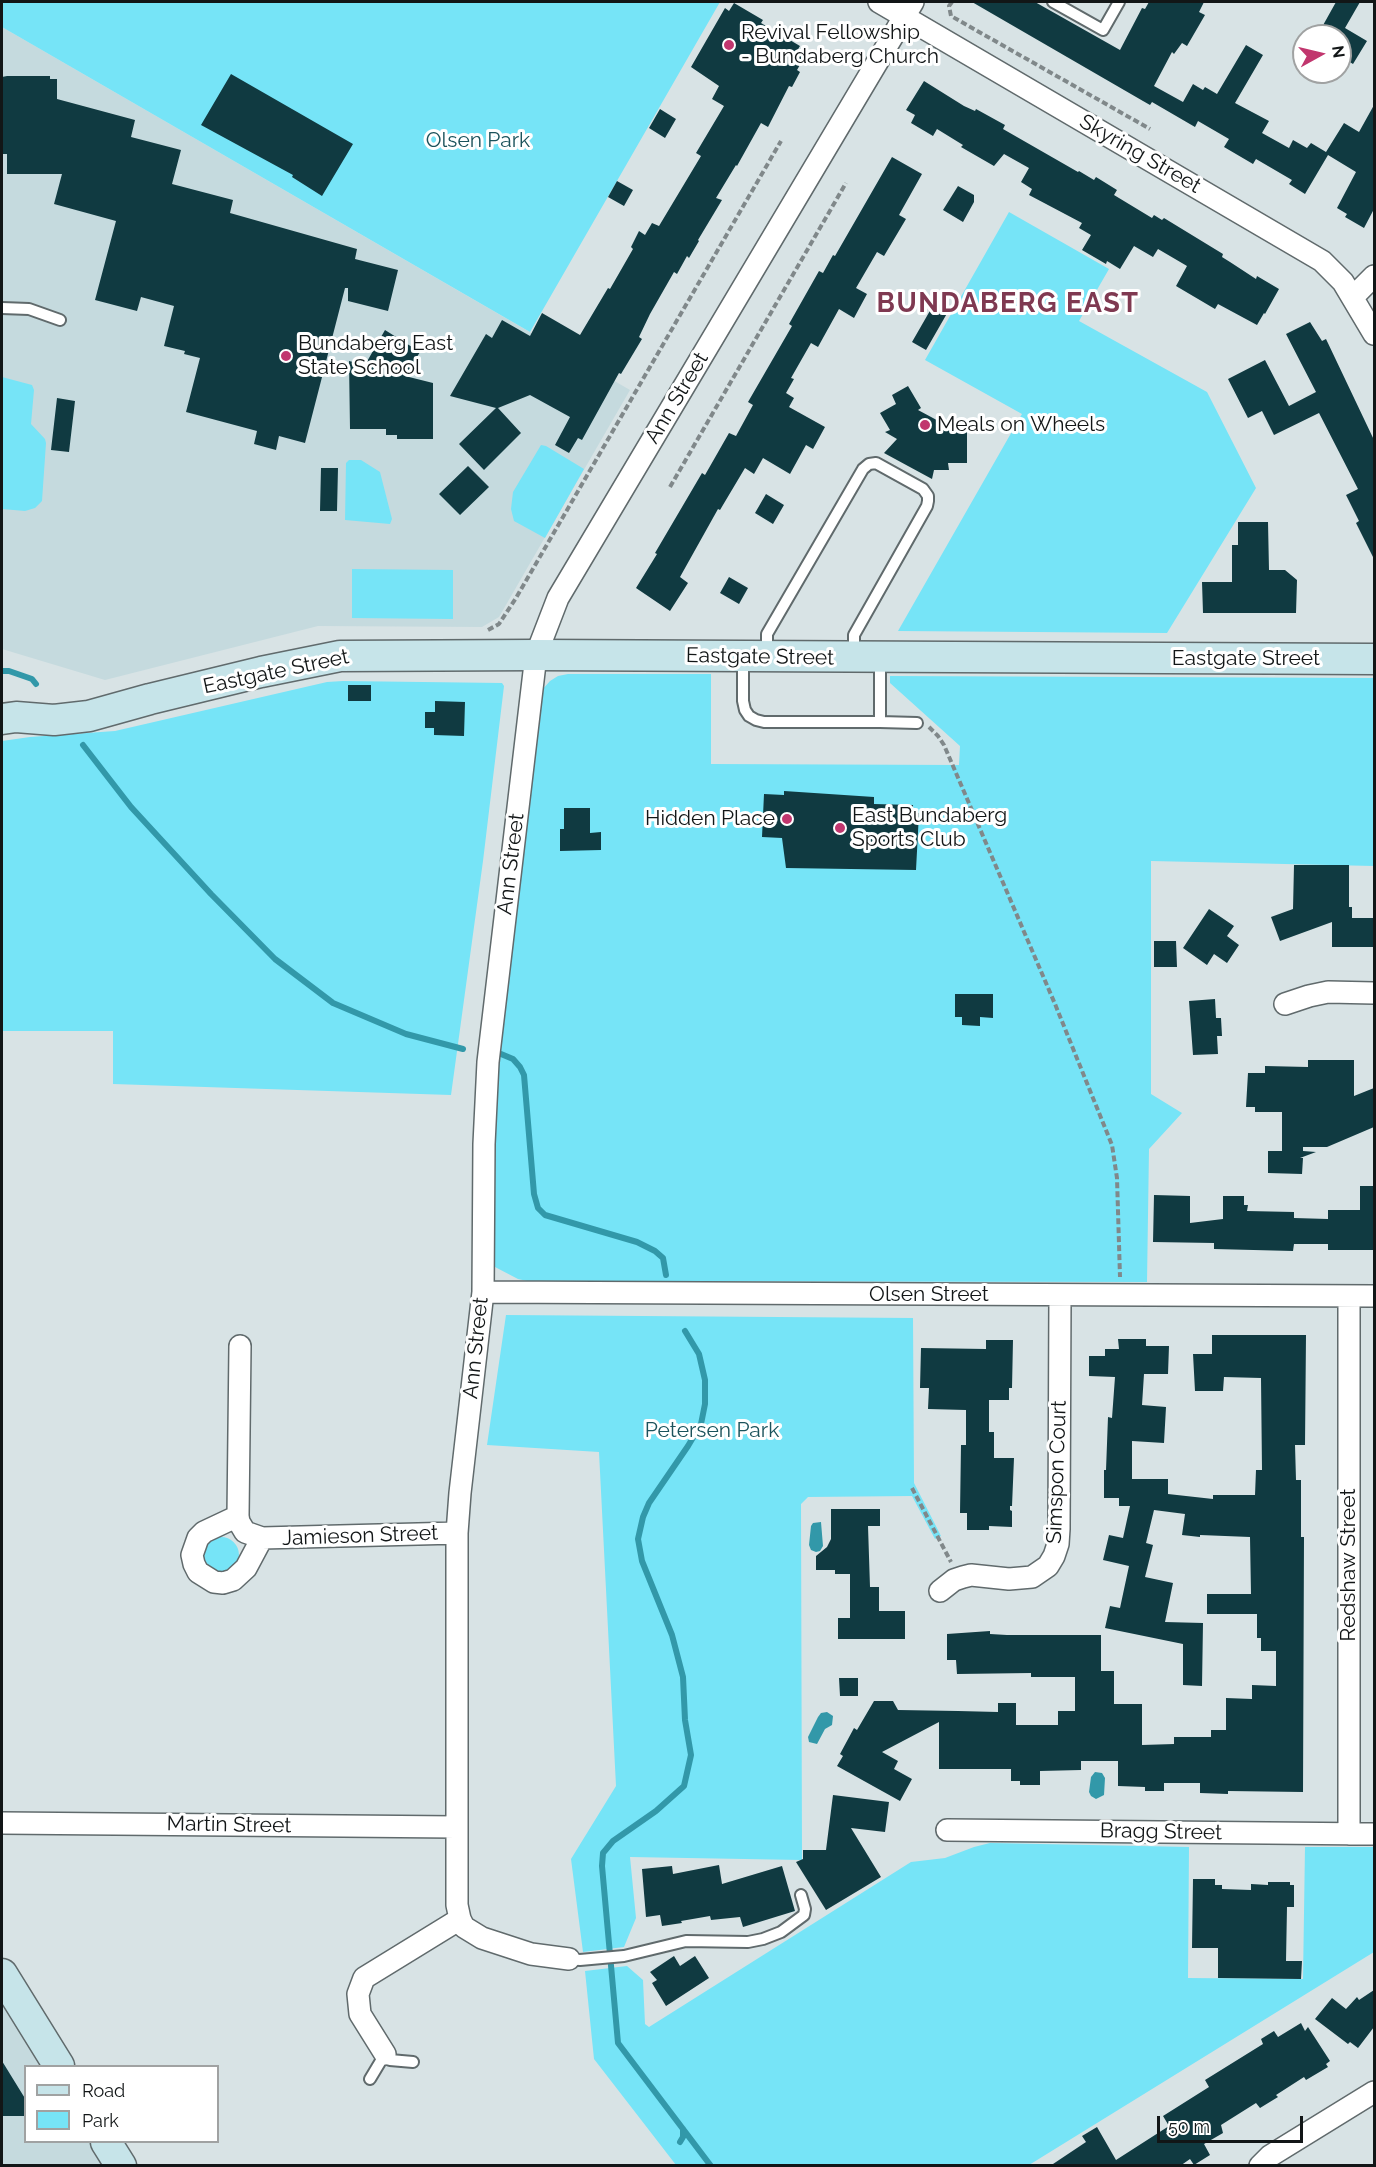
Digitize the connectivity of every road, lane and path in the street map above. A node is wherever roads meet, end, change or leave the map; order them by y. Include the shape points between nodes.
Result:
1 (879, 2) edge
2 (952, 2) edge
3 (1053, 2) edge
4 (1119, 2) edge
5 (1071, 6) edge
6 (909, 9) edge
7 (1150, 129) dead end
8 (781, 141) dead end
9 (846, 183) dead end
10 (1374, 276) edge
11 (1354, 296) junction
12 (2, 308) edge
13 (60, 320) dead end
14 (1374, 334) edge
15 (670, 487) dead end
16 (481, 631) dead end
17 (536, 655) junction
18 (755, 656) junction
19 (867, 657) junction
20 (1374, 659) edge
21 (150, 699) junction
22 (2, 700) edge
23 (2, 719) edge
24 (880, 722) junction
25 (917, 723) joint
26 (1374, 993) edge
27 (1285, 1004) dead end
28 (483, 1292) junction
29 (1060, 1295) junction
30 (1120, 1295) junction
31 (1349, 1296) junction
32 (1374, 1296) edge
33 (240, 1346) dead end
34 (912, 1488) dead end
35 (238, 1516) junction
36 (457, 1533) junction
37 (262, 1538) junction
38 (959, 1578) junction
39 (940, 1591) dead end
40 (2, 1823) edge
41 (456, 1827) junction
42 (947, 1830) dead end
43 (1349, 1834) junction
44 (1374, 1834) edge
45 (801, 1895) dead end
46 (460, 1919) junction
47 (569, 1959) joint
48 (2, 1974) edge
49 (385, 2054) junction
50 (413, 2062) dead end
51 (58, 2065) edge
52 (370, 2079) dead end
53 (1374, 2092) edge
54 (107, 2143) edge
55 (121, 2166) edge
56 (1260, 2166) edge

1 - 6 street, Skyring Street
2 - 7 path via 951,16
3 - 5 lane
4 - 5 lane via 1103,30
6 - 11 street, Skyring Street via 1322,261
6 - 17 street, Ann Street via 558,598
8 - 16 path via 507,612 499,624
9 - 15 path
10 - 11 street
11 - 14 street, Skyring Street
12 - 13 lane via 28,309
17 - 18 street, Eastgate Street
17 - 21 street, Eastgate Street via 340,656
17 - 28 street, Ann Street via 488,1062
18 - 19 street, Eastgate Street
18 - 19 lane via 863,469 876,463 923,489 928,501 854,635
18 - 24 lane via 743,701 749,716 756,720
19 - 20 street, Eastgate Street
19 - 24 lane
21 - 22 street, Eastgate Street
21 - 23 street, Eastgate Street via 72,719
24 - 25 lane
25 - 30 path via 932,730 944,745 1112,1145 1117,1178
26 - 27 street via 1328,992
28 - 29 street, Olsen Street
28 - 36 street, Ann Street
29 - 30 street, Olsen Street
29 - 38 street, Simspon Court via 1059,1529 1054,1556 1048,1566 1032,1577
30 - 31 street, Olsen Street
31 - 32 street, Olsen Street
31 - 43 street, Redshaw Street
33 - 35 street
34 - 38 path
35 - 37 street, Jamieson Street via 246,1532
35 - 37 street, Jamieson Street via 198,1538 192,1555 198,1572 214,1582 232,1580 246,1568
36 - 37 street, Jamieson Street
36 - 41 street, Ann Street
38 - 39 street
40 - 41 street, Martin Street
41 - 46 street, Ann Street
42 - 43 street, Bragg Street
43 - 44 street, Bragg Street
45 - 47 lane via 805,1909 801,1918 782,1932 763,1939 686,1941 624,1956
46 - 47 street via 464,1927 482,1938 531,1954
46 - 49 street via 364,1978 358,1994 360,2014
48 - 51 street
49 - 50 lane via 390,2060
49 - 52 lane
53 - 56 street
54 - 55 street

